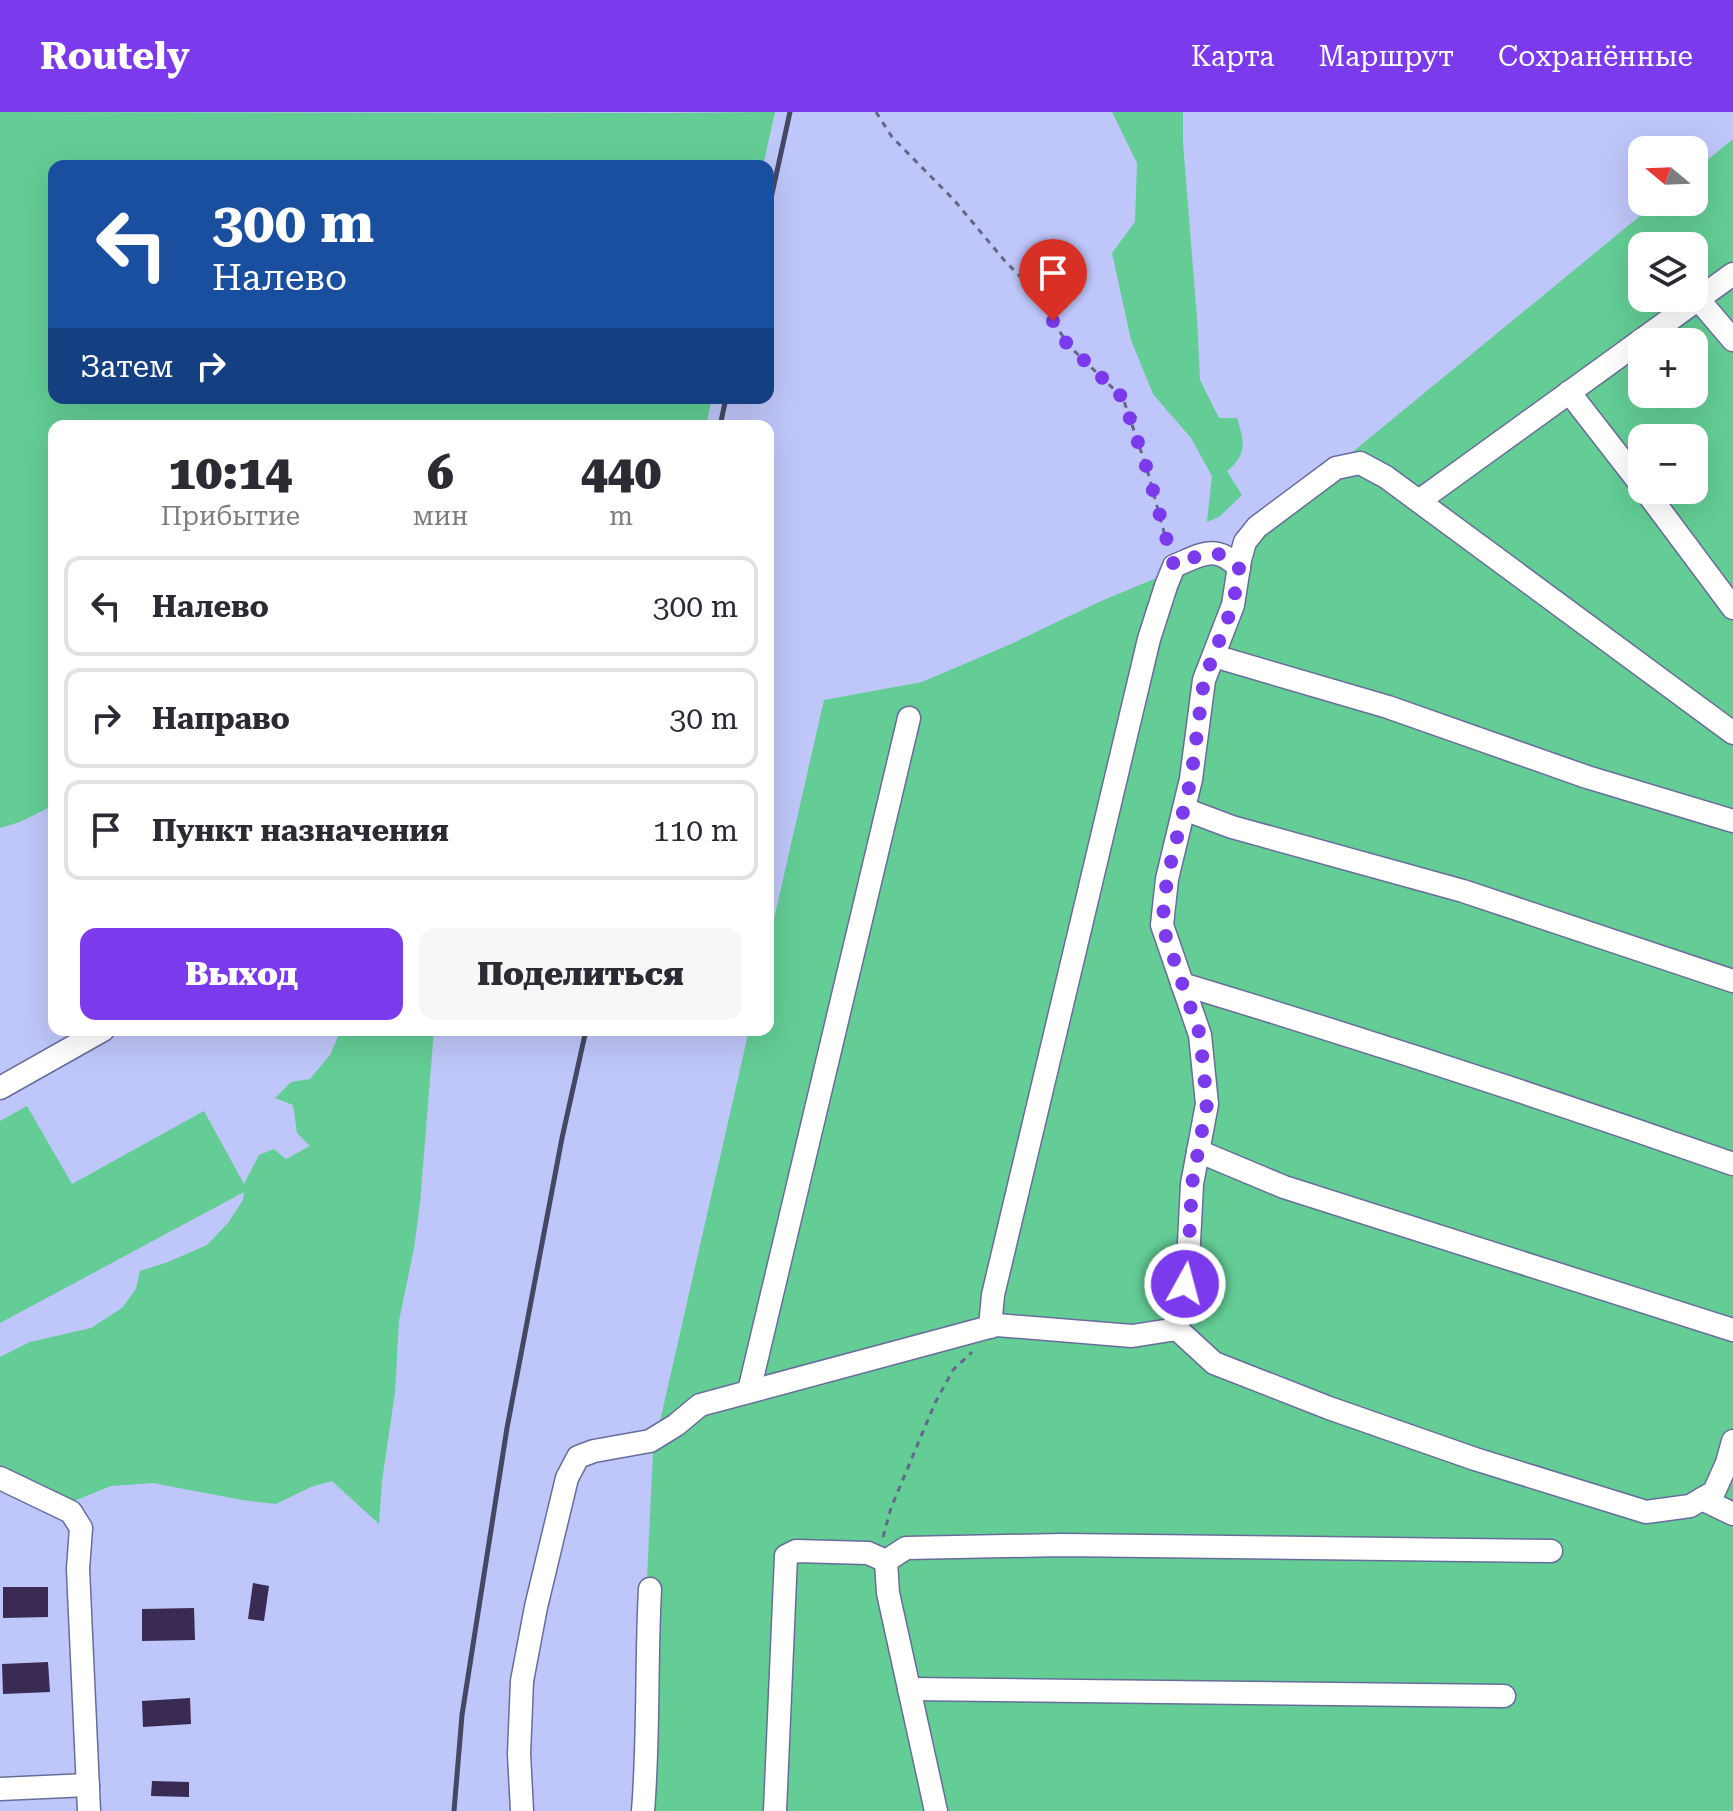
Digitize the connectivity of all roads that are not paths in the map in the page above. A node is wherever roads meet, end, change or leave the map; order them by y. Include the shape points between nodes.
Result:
1 (1733, 274) edge
2 (1708, 292) edge
3 (1708, 311) edge
4 (1680, 312) edge
5 (1733, 340) edge
6 (1569, 392) junction
7 (1628, 468) edge
8 (1419, 501) junction
9 (1656, 504) edge
10 (1239, 568) junction
11 (1733, 608) edge
12 (1214, 656) junction
13 (909, 718) dead end
14 (1733, 733) edge
15 (1184, 809) junction
16 (1733, 821) edge
17 (1733, 981) edge
18 (1182, 984) junction
19 (92, 1036) edge
20 (0, 1088) edge
21 (1198, 1151) junction
22 (1733, 1164) edge
23 (990, 1327) junction
24 (1177, 1329) junction
25 (1733, 1330) edge
26 (749, 1391) junction
27 (1733, 1441) edge
28 (0, 1478) edge
29 (1702, 1499) junction
30 (1733, 1514) edge
31 (1551, 1551) dead end
32 (886, 1561) junction
33 (650, 1589) dead end
34 (909, 1689) junction
35 (1504, 1696) dead end
36 (88, 1785) junction
37 (0, 1789) edge
38 (89, 1811) edge
39 (522, 1811) edge
40 (643, 1811) edge
41 (775, 1811) edge
42 (936, 1811) edge

1 - 2 street
3 - 5 street
4 - 6 street
6 - 7 street
6 - 8 street
8 - 10 street via 1360,463 1336,468 1257,527 1245,542
8 - 14 street
9 - 11 street
10 - 12 street via 1233,605
10 - 23 street via 1223,554 1208,553 1174,566 1166,586 1138,684 993,1295
12 - 15 street via 1204,680
12 - 16 street via 1388,707 1587,777
13 - 26 street
15 - 17 street via 1463,891
15 - 18 street via 1162,925
18 - 21 street via 1200,1035 1206,1090
18 - 22 street
19 - 20 street
21 - 24 street
21 - 25 street via 1284,1187
23 - 24 street via 1132,1336
23 - 26 street
24 - 29 street via 1214,1363 1475,1459 1646,1512 1690,1506
26 - 39 street via 700,1405 650,1441 578,1457 567,1478 522,1681
27 - 29 street via 1714,1492
28 - 36 street via 71,1512 81,1528 78,1569
29 - 30 street
31 - 32 street via 1062,1545 906,1548
32 - 34 street
32 - 41 street via 868,1553 796,1551 786,1556
33 - 40 street
34 - 35 street
34 - 42 street
36 - 37 street
36 - 38 street

